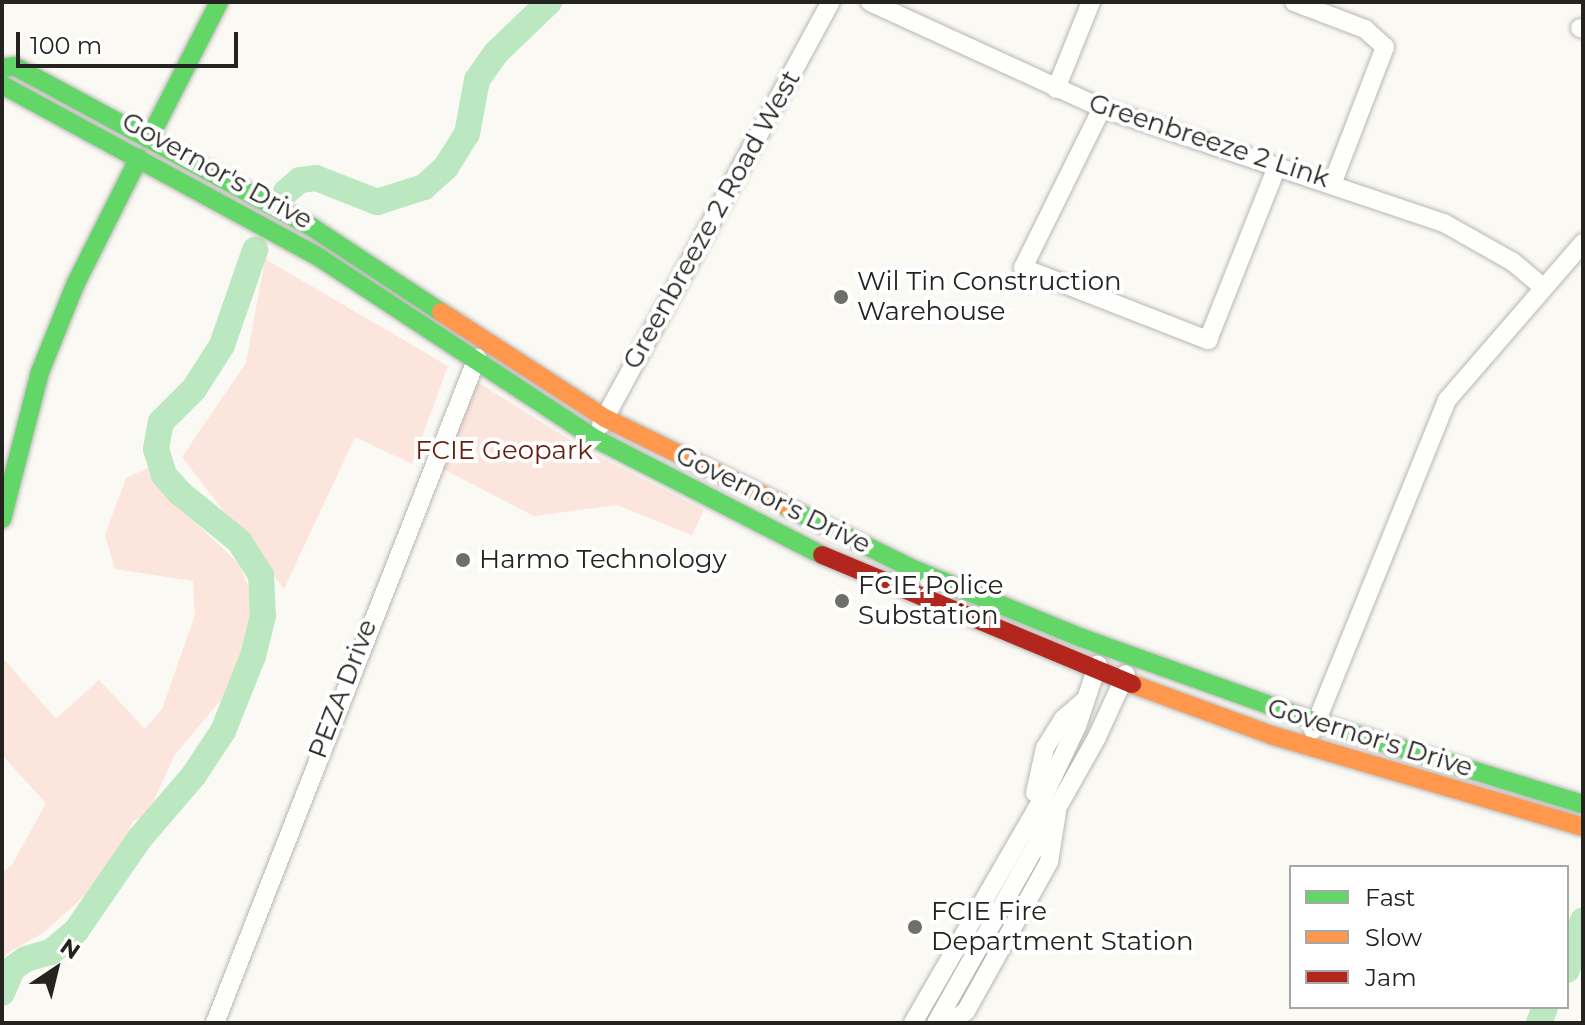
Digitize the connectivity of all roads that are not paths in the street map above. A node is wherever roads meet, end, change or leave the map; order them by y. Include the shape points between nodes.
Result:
1 (219, 2) edge
2 (831, 2) edge
3 (870, 2) edge
4 (1091, 2) edge
5 (1294, 2) edge
6 (2, 68) edge
7 (2, 85) edge
8 (1056, 89) junction
9 (1102, 108) junction
10 (150, 137) junction
11 (139, 158) junction
12 (1277, 167) junction
13 (1333, 182) junction
14 (1583, 243) edge
15 (1543, 287) junction
16 (477, 358) junction
17 (605, 418) junction
18 (594, 438) junction
19 (2, 519) edge
20 (1097, 643) junction
21 (1133, 656) junction
22 (1088, 668) junction
23 (1123, 681) junction
24 (1316, 722) junction
25 (1307, 748) junction
26 (1583, 804) edge
27 (1057, 807) junction
28 (1582, 827) edge
29 (215, 1023) edge
30 (913, 1023) edge
31 (936, 1023) edge
32 (951, 1023) edge

1 - 10 main road
2 - 17 street, Greenbreeze 2 Road West
3 - 8 street, Greenbreeze 2 Link
4 - 8 street
5 - 13 street via 1365,29 1385,47
6 - 10 main road, Governor's Drive via 14,66
7 - 11 main road, Governor's Drive
8 - 9 street, Greenbreeze 2 Link
9 - 12 street, Greenbreeze 2 Link
9 - 12 street via 1023,268 1208,340
10 - 17 main road, Governor's Drive via 313,228
11 - 16 main road, Governor's Drive via 302,248
11 - 19 main road via 76,283 40,372
12 - 13 street, Greenbreeze 2 Link
13 - 15 street, Greenbreeze 2 Link via 1456,228
14 - 15 street
15 - 24 street via 1447,400
16 - 18 main road, Governor's Drive
16 - 29 street, PEZA Drive
17 - 18 street, Greenbreeze 2 Road West
17 - 20 main road, Governor's Drive via 913,569
18 - 22 main road, Governor's Drive via 836,562
20 - 21 main road, Governor's Drive
20 - 22 street
21 - 23 street
21 - 24 main road, Governor's Drive
22 - 23 main road, Governor's Drive
22 - 30 street via 1085,700 1063,719 1045,748 1034,795 1008,840 1009,856
23 - 25 main road, Governor's Drive
23 - 27 street
24 - 25 street
24 - 26 main road, Governor's Drive
25 - 28 main road, Governor's Drive
27 - 31 street
27 - 32 street via 1057,835 1049,862 966,1011

